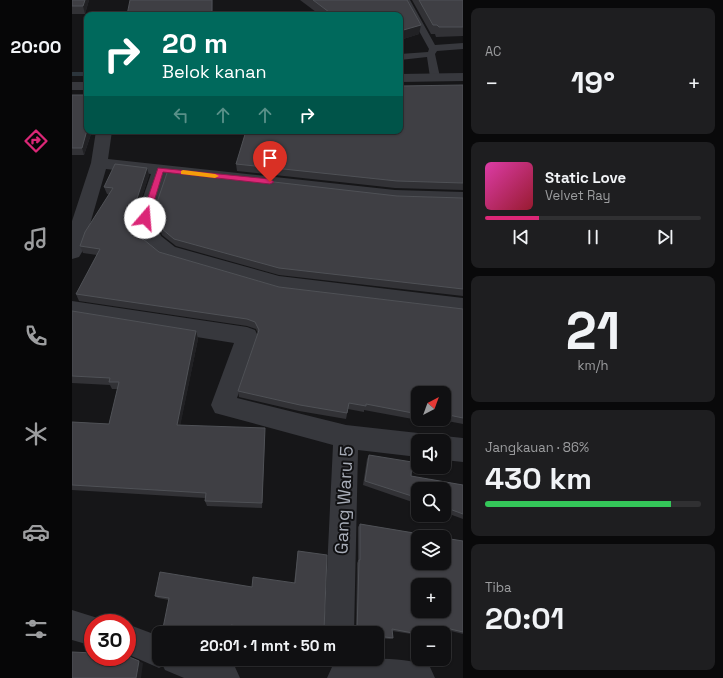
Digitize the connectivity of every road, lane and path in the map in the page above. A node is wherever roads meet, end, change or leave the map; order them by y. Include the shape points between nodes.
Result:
1 (406, 0) edge
2 (463, 46) edge
3 (432, 52) junction
4 (403, 57) edge
5 (435, 77) junction
6 (463, 77) edge
7 (403, 78) edge
8 (72, 86) edge
9 (84, 86) edge
10 (104, 134) edge
11 (99, 163) junction
12 (161, 170) junction
13 (463, 198) edge
14 (72, 252) edge
15 (463, 306) edge
16 (72, 309) edge
17 (346, 437) junction
18 (411, 444) edge
19 (451, 449) edge
20 (463, 450) edge
21 (72, 625) edge
22 (339, 626) edge
23 (84, 628) edge
24 (136, 643) edge
25 (152, 649) edge
26 (194, 666) edge
27 (338, 666) edge
28 (224, 678) edge
29 (338, 678) edge
30 (343, 678) edge
31 (419, 678) edge

1 - 3 lane
2 - 3 lane via 440,47
3 - 4 lane
3 - 5 lane
5 - 6 street
5 - 7 street
8 - 9 street
10 - 11 street
11 - 12 street
11 - 14 street
12 - 13 street via 395,196
12 - 15 street via 145,218 153,240 168,252 279,284
16 - 17 street via 247,336 223,405
17 - 18 street, Gang Waru 5
17 - 22 street, Gang Waru 5
19 - 20 street
21 - 23 street
24 - 25 street
26 - 28 street
27 - 29 street
30 - 31 street via 350,673

